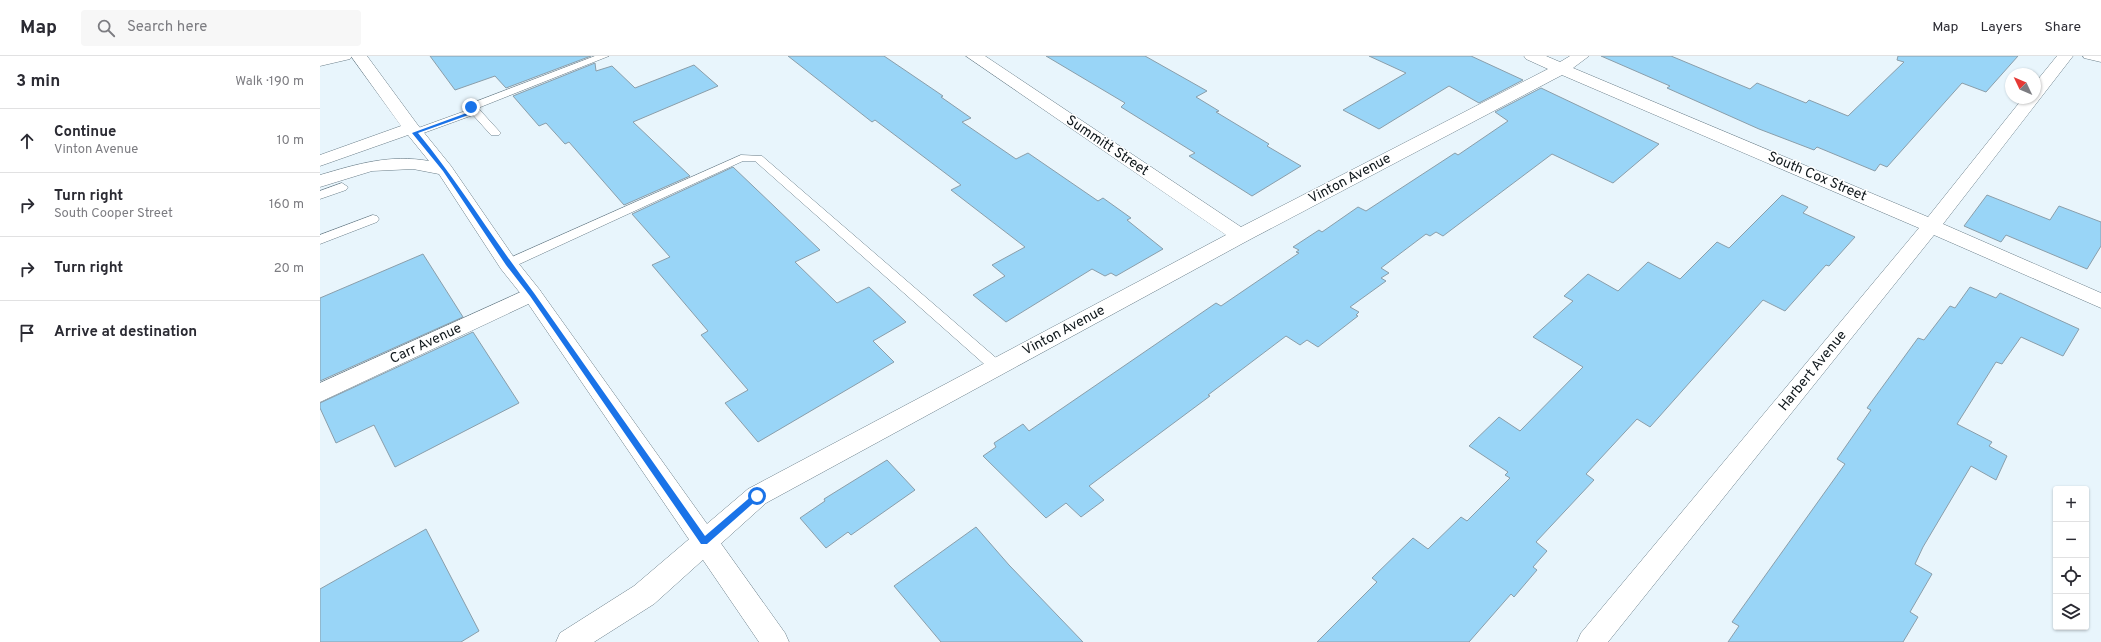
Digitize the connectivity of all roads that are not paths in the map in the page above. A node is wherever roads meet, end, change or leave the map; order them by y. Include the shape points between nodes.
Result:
1 (344, 56) edge
2 (360, 56) edge
3 (604, 56) edge
4 (974, 56) edge
5 (1532, 56) edge
6 (1581, 56) edge
7 (2065, 56) edge
8 (2088, 56) edge
9 (2101, 60) edge
10 (320, 61) edge
11 (1562, 68) junction
12 (2041, 86) edge
13 (2027, 104) edge
14 (475, 111) junction
15 (412, 130) junction
16 (494, 133) dead end
17 (320, 161) edge
18 (445, 170) junction
19 (320, 182) edge
20 (342, 187) dead end
21 (320, 195) edge
22 (373, 219) dead end
23 (1931, 226) junction
24 (1240, 236) junction
25 (320, 240) edge
26 (508, 264) junction
27 (532, 294) junction
28 (2101, 301) edge
29 (997, 367) junction
30 (320, 393) edge
31 (704, 542) junction
32 (570, 642) edge
33 (775, 642) edge
34 (1591, 642) edge

1 - 10 street
2 - 15 street
3 - 14 lane via 471,107
4 - 24 street, Summitt Street
5 - 11 street, South Cox Street
6 - 11 street, Vinton Avenue
7 - 12 street
8 - 9 lane
11 - 23 street, South Cox Street
11 - 24 street, Vinton Avenue
13 - 23 street, Harbert Avenue
14 - 15 lane
14 - 16 lane
15 - 17 street
15 - 18 street
18 - 19 street via 413,164 371,166
18 - 26 street
20 - 21 lane
22 - 25 lane
23 - 28 street, South Cox Street
23 - 34 street, Harbert Avenue
24 - 29 street, Vinton Avenue
26 - 27 street
26 - 29 lane via 741,158 758,158
27 - 30 street, Carr Avenue
27 - 31 street
29 - 31 street, Vinton Avenue via 757,496
31 - 32 street, Vinton Avenue via 644,595
31 - 33 street

